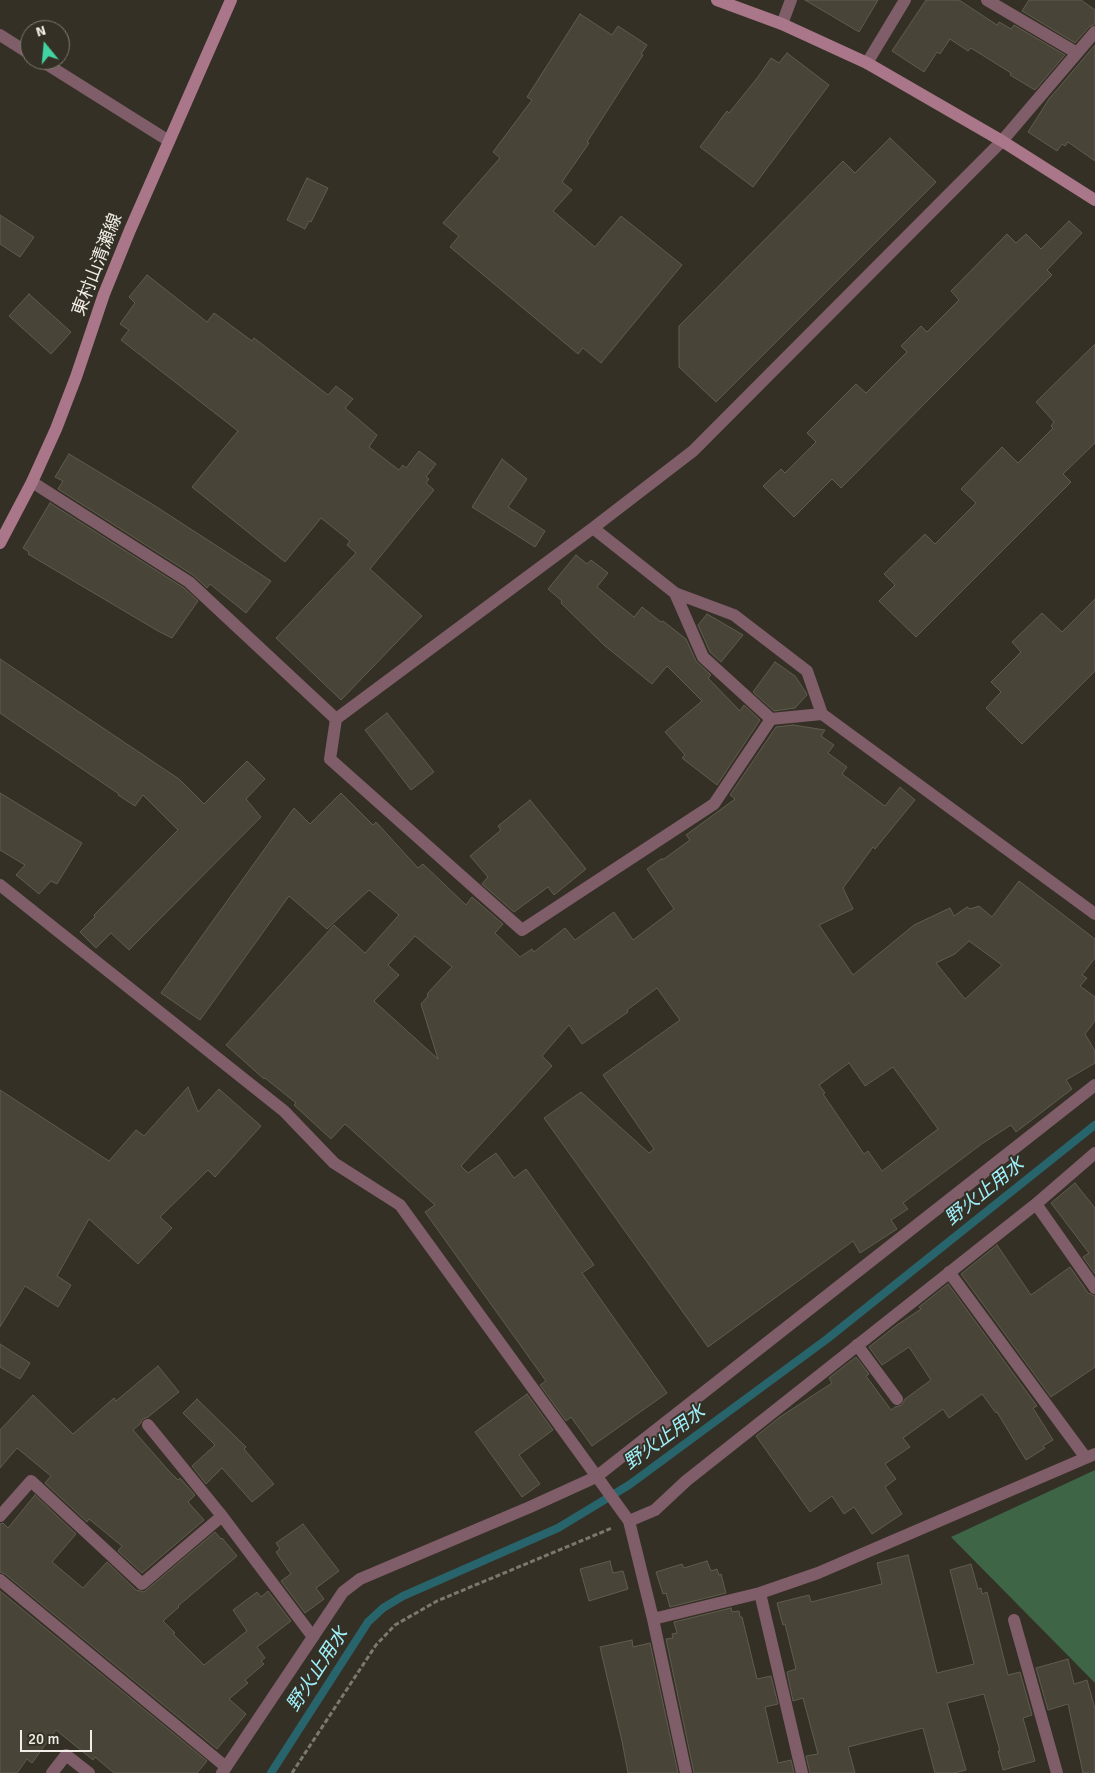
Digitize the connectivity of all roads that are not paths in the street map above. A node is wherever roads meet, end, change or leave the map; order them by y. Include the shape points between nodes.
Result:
1 (231, 0) edge
2 (717, 0) edge
3 (791, 0) edge
4 (905, 0) edge
5 (987, 0) edge
6 (782, 24) junction
7 (1095, 32) edge
8 (0, 35) edge
9 (20, 48) edge
10 (1077, 53) junction
11 (867, 63) junction
12 (56, 70) edge
13 (169, 141) junction
14 (1002, 141) junction
15 (1093, 195) edge
16 (32, 482) junction
17 (593, 528) junction
18 (1, 540) edge
19 (675, 593) junction
20 (822, 714) junction
21 (336, 719) junction
22 (771, 719) junction
23 (0, 885) edge
24 (1095, 914) edge
25 (1095, 1085) edge
26 (1095, 1153) edge
27 (1036, 1204) junction
28 (949, 1272) junction
29 (1095, 1288) edge
30 (857, 1345) junction
31 (897, 1399) dead end
32 (148, 1425) dead end
33 (1091, 1456) edge
34 (600, 1482) junction
35 (0, 1516) edge
36 (222, 1516) junction
37 (628, 1519) junction
38 (0, 1580) edge
39 (760, 1594) junction
40 (653, 1619) junction
41 (1014, 1620) dead end
42 (313, 1637) junction
43 (224, 1770) edge
44 (52, 1773) edge
45 (89, 1773) edge
46 (686, 1773) edge
47 (802, 1773) edge
48 (1057, 1773) edge

1 - 13 main road, 東村山清瀬線
2 - 6 main road
3 - 6 street
4 - 11 street
5 - 10 street
6 - 11 main road
7 - 10 street
8 - 9 street
10 - 14 street
11 - 14 main road
12 - 13 street
13 - 16 main road, 東村山清瀬線 via 104,294 63,412
14 - 15 main road
14 - 17 street via 693,451
16 - 18 main road, 東村山清瀬線
16 - 21 street via 189,582
17 - 19 street
17 - 21 street
19 - 20 street via 734,615 807,671
19 - 22 street via 703,657
20 - 22 street
20 - 24 street
21 - 22 street via 330,759 522,930 714,804
23 - 34 street via 284,1111 334,1163 400,1205
25 - 34 street
26 - 27 street
27 - 28 street
27 - 29 street
28 - 30 street
28 - 33 street
30 - 31 street
30 - 37 street via 686,1481 655,1510
32 - 36 street
33 - 39 street via 818,1573
34 - 37 street
34 - 42 street via 530,1507 360,1579 343,1592
35 - 36 street via 31,1481 142,1584
36 - 42 street
37 - 40 street
38 - 43 street
39 - 40 street
39 - 47 street
40 - 46 street
41 - 48 street
42 - 43 street
44 - 45 street via 66,1755

